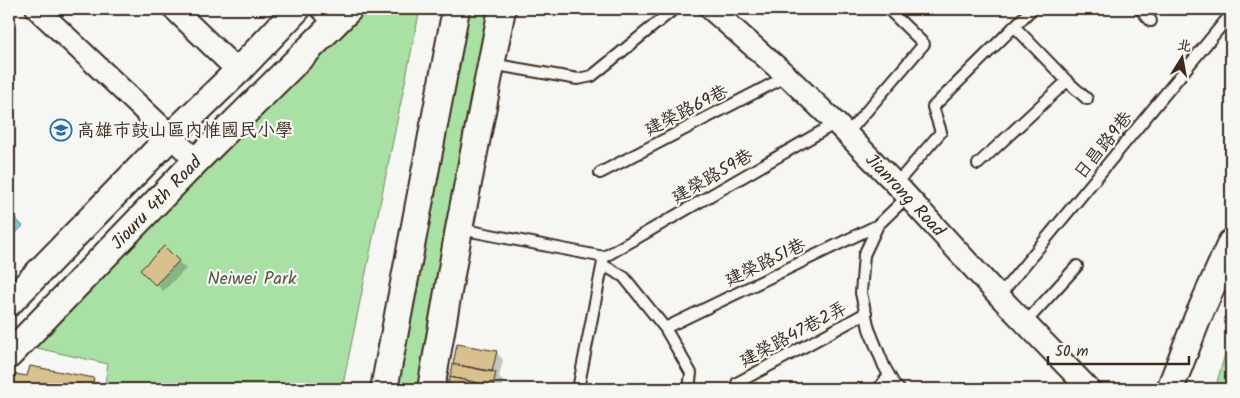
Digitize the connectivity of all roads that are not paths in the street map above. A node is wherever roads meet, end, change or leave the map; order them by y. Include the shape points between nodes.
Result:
1 (37, 9) edge
2 (174, 9) edge
3 (297, 9) edge
4 (456, 9) edge
5 (502, 9) edge
6 (674, 9) edge
7 (711, 9) edge
8 (888, 9) edge
9 (1032, 9) edge
10 (1140, 9) edge
11 (336, 13) edge
12 (1231, 14) edge
13 (1151, 20) dead end
14 (1014, 26) junction
15 (491, 64) junction
16 (238, 71) junction
17 (787, 76) junction
18 (1067, 81) junction
19 (1087, 99) dead end
20 (841, 129) junction
21 (171, 136) junction
22 (196, 161) junction
23 (978, 164) dead end
24 (600, 173) dead end
25 (902, 190) junction
26 (878, 225) junction
27 (460, 229) junction
28 (1231, 243) edge
29 (604, 261) junction
30 (1078, 266) dead end
31 (999, 296) junction
32 (9, 303) edge
33 (866, 313) junction
34 (1025, 323) junction
35 (665, 328) junction
36 (9, 355) edge
37 (888, 374) junction
38 (737, 383) dead end
39 (384, 389) edge
40 (432, 389) edge
41 (578, 389) edge
42 (689, 389) edge
43 (878, 389) edge
44 (899, 389) edge
45 (1089, 389) edge
46 (1170, 389) edge

1 - 21 street
2 - 16 street
3 - 16 street, Jiouru 4th Road
4 - 39 street
5 - 15 street
6 - 15 lane via 592,76 578,79
7 - 17 street, Jianrong Road
8 - 20 lane, 建榮路59巷 via 924,44
9 - 14 lane
10 - 13 lane
11 - 22 street, Jiouru 4th Road
12 - 31 lane, 日昌路9巷
14 - 18 lane
14 - 25 lane via 932,107 941,132
15 - 27 street
16 - 21 street, Jiouru 4th Road
17 - 20 street, Jianrong Road
17 - 24 lane, 建榮路69巷
18 - 19 lane
18 - 23 lane
20 - 25 street, Jianrong Road
20 - 29 lane, 建榮路59巷
21 - 22 street
21 - 32 street, Jiouru 4th Road
22 - 36 street, Jiouru 4th Road
25 - 26 lane
25 - 31 street, Jianrong Road
26 - 33 lane via 864,255 861,293
26 - 35 lane, 建榮路51巷
27 - 29 lane
27 - 40 street
28 - 46 street
29 - 35 lane via 624,277
29 - 41 lane
30 - 34 lane
31 - 34 street, Jianrong Road
33 - 37 lane via 869,329
33 - 38 lane, 建榮路47巷2弄
34 - 45 street, Jianrong Road
35 - 42 lane via 691,373
37 - 43 lane
37 - 44 lane

